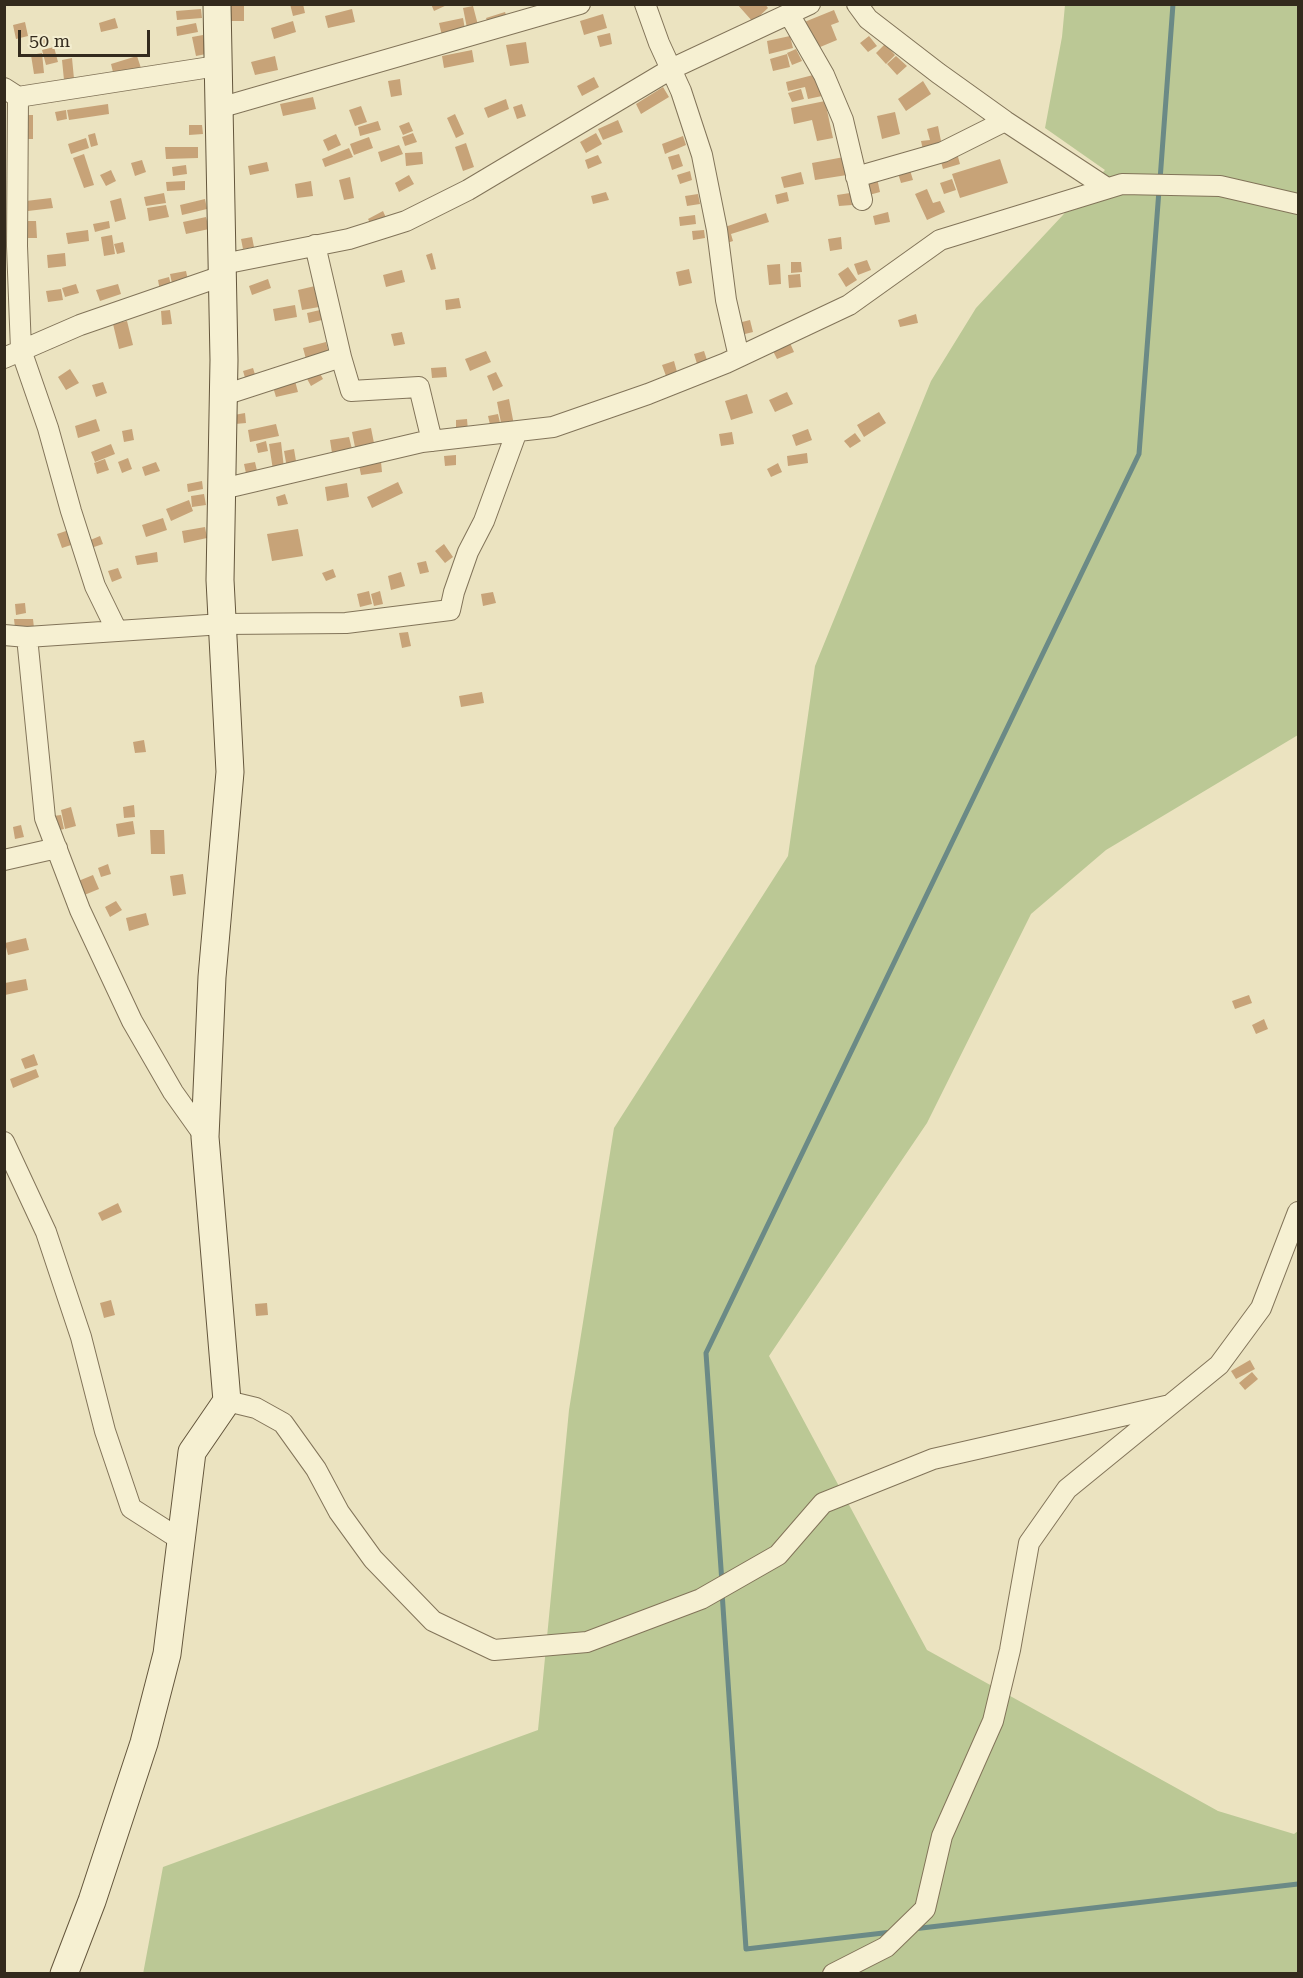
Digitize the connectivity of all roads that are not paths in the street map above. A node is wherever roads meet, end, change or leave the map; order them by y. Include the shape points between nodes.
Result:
1 (217, 4) edge
2 (580, 4) edge
3 (645, 4) edge
4 (857, 4) edge
5 (803, 7) edge
6 (520, 13) edge
7 (218, 66) junction
8 (671, 69) junction
9 (11, 92) edge
10 (219, 108) junction
11 (1005, 122) junction
12 (856, 177) junction
13 (1107, 188) junction
14 (862, 200) dead end
15 (1299, 204) edge
16 (315, 245) junction
17 (222, 276) junction
18 (13, 354) edge
19 (341, 357) junction
20 (739, 357) junction
21 (224, 395) junction
22 (517, 431) junction
23 (432, 441) junction
24 (222, 489) junction
25 (223, 624) junction
26 (117, 631) junction
27 (4, 635) edge
28 (27, 637) junction
29 (57, 849) junction
30 (4, 860) edge
31 (205, 1137) junction
32 (4, 1142) edge
33 (1299, 1212) edge
34 (227, 1401) junction
35 (1170, 1405) junction
36 (181, 1540) junction
37 (64, 1974) edge
38 (833, 1974) edge

1 - 7 street
2 - 6 street
3 - 8 street
4 - 11 street via 868,19
5 - 8 street
5 - 12 street via 843,120
6 - 10 street
7 - 9 street
7 - 10 street
8 - 16 street via 468,190 417,216 349,239
8 - 20 street via 702,155
9 - 18 street via 17,246
10 - 17 street
11 - 12 street via 943,152
11 - 13 street
12 - 14 street
13 - 15 street via 1122,184 1220,186
13 - 20 street via 940,240 849,305
16 - 17 street via 228,263
16 - 19 street
17 - 18 street via 80,325
17 - 21 street
18 - 26 street via 48,428 95,586
19 - 21 street
19 - 23 street via 351,391 419,387
20 - 22 street via 553,428
21 - 24 street
22 - 23 street
22 - 25 street via 468,552 450,610 346,624
23 - 24 street
24 - 25 street
25 - 26 street
25 - 31 street via 230,772 212,977
26 - 28 street
27 - 28 street
28 - 29 street via 45,818
29 - 30 street
29 - 31 street via 80,910 132,1021 173,1092
31 - 34 street
32 - 36 street via 46,1232 131,1508
33 - 35 street via 1261,1308 1219,1365
34 - 35 street via 256,1408 284,1423 373,1559 433,1621 494,1650 587,1642 701,1599 778,1555 823,1503 933,1459
34 - 36 street via 192,1452
35 - 38 street via 1067,1489 1029,1543 993,1721 942,1836 925,1909 886,1947
36 - 37 street via 167,1654 144,1743

